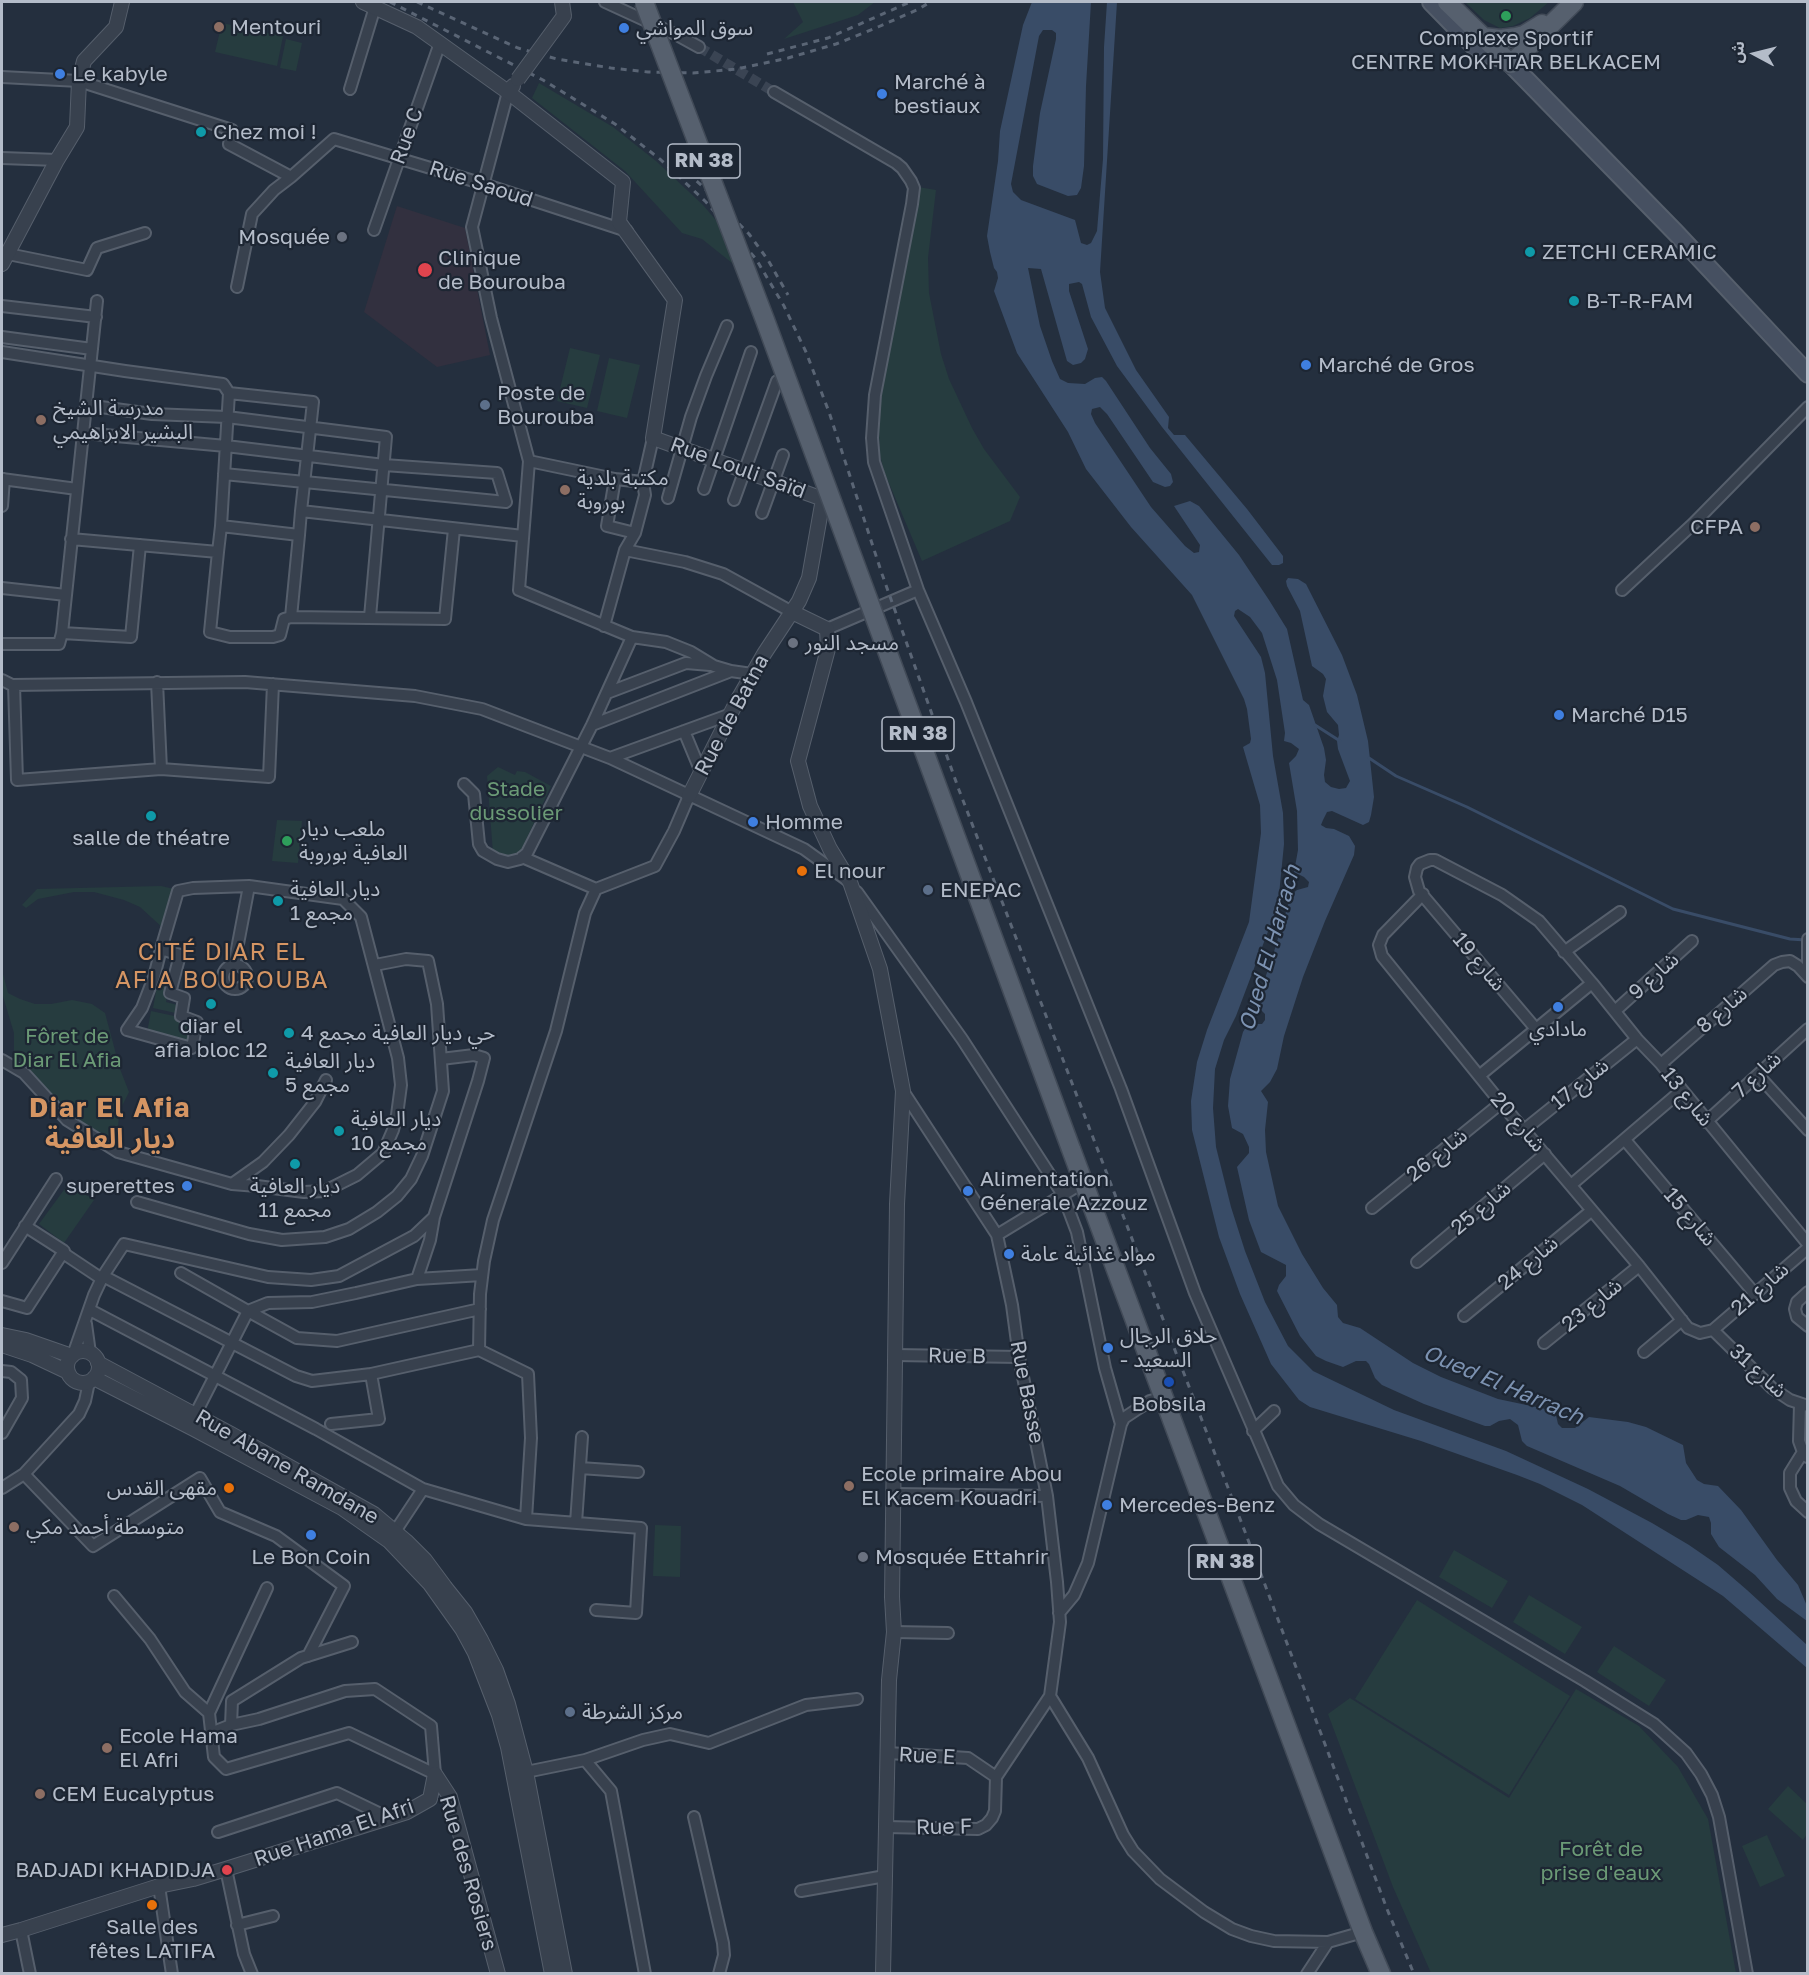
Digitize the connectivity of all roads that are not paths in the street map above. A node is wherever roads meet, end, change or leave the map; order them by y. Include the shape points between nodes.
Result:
1 (122, 2) edge
2 (562, 2) edge
3 (605, 2) edge
4 (644, 2) edge
5 (1431, 2) edge
6 (1447, 2) edge
7 (1574, 2) edge
8 (369, 4) edge
9 (1559, 17) junction
10 (1483, 37) junction
11 (440, 43) junction
12 (699, 47) tunnel mouth
13 (1508, 61) junction
14 (2, 77) edge
15 (79, 81) junction
16 (350, 89) dead end
17 (508, 92) junction
18 (774, 92) tunnel mouth
19 (2, 158) edge
20 (399, 159) junction
21 (57, 160) junction
22 (291, 177) junction
23 (483, 184) junction
24 (374, 230) dead end
25 (627, 231) junction
26 (145, 233) dead end
27 (5, 259) edge
28 (237, 287) dead end
29 (97, 301) dead end
30 (2, 306) edge
31 (96, 317) junction
32 (727, 326) dead end
33 (2, 337) edge
34 (92, 349) junction
35 (2, 352) edge
36 (751, 352) dead end
37 (90, 365) junction
38 (1808, 374) edge
39 (777, 381) dead end
40 (229, 393) junction
41 (86, 405) junction
42 (1808, 407) edge
43 (228, 417) junction
44 (311, 428) junction
45 (83, 433) junction
46 (653, 438) junction
47 (226, 446) junction
48 (683, 448) junction
49 (783, 455) dead end
50 (308, 456) junction
51 (714, 460) junction
52 (530, 461) junction
53 (384, 465) junction
54 (744, 470) junction
55 (224, 474) junction
56 (3, 479) edge
57 (615, 479) junction
58 (773, 481) junction
59 (305, 482) junction
60 (643, 482) junction
61 (77, 489) junction
62 (704, 489) dead end
63 (382, 490) junction
64 (668, 498) dead end
65 (823, 499) joint
66 (734, 500) dead end
67 (2, 507) edge
68 (302, 511) junction
69 (762, 513) dead end
70 (380, 519) junction
71 (221, 526) junction
72 (454, 529) junction
73 (635, 533) junction
74 (298, 535) junction
75 (523, 536) junction
76 (72, 539) junction
77 (140, 546) junction
78 (625, 550) junction
79 (218, 552) junction
80 (2, 588) edge
81 (918, 590) junction
82 (1622, 590) dead end
83 (66, 595) junction
84 (792, 612) junction
85 (291, 617) junction
86 (370, 617) junction
87 (604, 626) junction
88 (827, 629) junction
89 (63, 633) junction
90 (632, 637) junction
91 (2, 644) edge
92 (714, 666) junction
93 (731, 671) junction
94 (752, 674) junction
95 (2, 680) edge
96 (157, 682) junction
97 (273, 684) junction
98 (14, 685) junction
99 (607, 693) junction
100 (730, 714) junction
101 (592, 725) junction
102 (684, 731) junction
103 (581, 746) junction
104 (610, 758) junction
105 (161, 770) junction
106 (701, 772) junction
107 (464, 784) dead end
108 (689, 796) junction
109 (522, 857) junction
110 (850, 882) junction
111 (249, 886) junction
112 (596, 889) junction
113 (1423, 894) junction
114 (1620, 912) dead end
115 (1808, 939) edge
116 (1692, 941) dead end
117 (161, 949) junction
118 (1564, 952) junction
119 (1807, 964) edge
120 (234, 965) dead end
121 (375, 965) junction
122 (1808, 975) edge
123 (1592, 983) junction
124 (1615, 1011) junction
125 (1536, 1029) junction
126 (1808, 1029) edge
127 (1637, 1039) junction
128 (441, 1059) junction
129 (2, 1060) edge
130 (1661, 1064) junction
131 (1758, 1075) junction
132 (1479, 1076) junction
133 (326, 1080) dead end
134 (1682, 1090) junction
135 (903, 1091) junction
136 (1501, 1103) junction
137 (1706, 1122) junction
138 (1524, 1130) junction
139 (1808, 1130) edge
140 (1625, 1140) junction
141 (1545, 1154) junction
142 (56, 1179) dead end
143 (1084, 1182) junction
144 (232, 1184) junction
145 (1571, 1185) junction
146 (1063, 1195) junction
147 (137, 1202) dead end
148 (1372, 1208) dead end
149 (1592, 1210) junction
150 (434, 1217) junction
151 (26, 1226) junction
152 (997, 1235) junction
153 (1808, 1246) edge
154 (63, 1253) junction
155 (1417, 1262) dead end
156 (2, 1263) edge
157 (1639, 1266) junction
158 (181, 1274) dead end
159 (482, 1275) junction
160 (102, 1278) junction
161 (417, 1279) junction
162 (1808, 1292) edge
163 (1755, 1294) junction
164 (2, 1301) edge
165 (480, 1309) junction
166 (90, 1310) junction
167 (248, 1311) junction
168 (1464, 1316) dead end
169 (1682, 1320) junction
170 (86, 1321) junction
171 (1808, 1326) edge
172 (1713, 1330) junction
173 (2, 1335) edge
174 (232, 1343) junction
175 (1544, 1343) dead end
176 (2, 1346) edge
177 (479, 1350) junction
178 (1644, 1352) dead end
179 (896, 1354) junction
180 (73, 1355) junction
181 (1019, 1357) junction
182 (94, 1358) junction
183 (2, 1371) edge
184 (68, 1371) junction
185 (371, 1374) junction
186 (214, 1377) junction
187 (92, 1380) junction
188 (1164, 1397) junction
189 (1804, 1405) edge
190 (1274, 1411) dead end
191 (195, 1415) junction
192 (331, 1424) dead end
193 (1120, 1424) junction
194 (1253, 1431) junction
195 (2, 1433) edge
196 (582, 1437) dead end
197 (1805, 1455) edge
198 (580, 1468) junction
199 (638, 1472) dead end
200 (24, 1474) junction
201 (2, 1488) edge
202 (423, 1489) junction
203 (895, 1494) junction
204 (1047, 1496) junction
205 (1808, 1512) edge
206 (526, 1519) junction
207 (576, 1523) junction
208 (392, 1536) junction
209 (267, 1588) dead end
210 (114, 1596) dead end
211 (596, 1610) dead end
212 (1059, 1613) junction
213 (894, 1632) junction
214 (948, 1633) dead end
215 (352, 1642) dead end
216 (308, 1656) junction
217 (1050, 1696) junction
218 (857, 1699) dead end
219 (209, 1713) junction
220 (231, 1725) junction
221 (212, 1733) junction
222 (888, 1753) junction
223 (585, 1760) junction
224 (526, 1773) junction
225 (435, 1774) junction
226 (996, 1777) junction
227 (694, 1817) dead end
228 (389, 1818) junction
229 (886, 1827) junction
230 (218, 1832) dead end
231 (226, 1869) junction
232 (885, 1876) junction
233 (159, 1886) junction
234 (801, 1891) dead end
235 (273, 1916) dead end
236 (237, 1925) junction
237 (21, 1930) junction
238 (1363, 1932) junction
239 (2, 1935) edge
240 (1328, 1942) junction
241 (30, 1974) edge
242 (172, 1974) edge
243 (252, 1974) edge
244 (498, 1974) edge
245 (552, 1974) edge
246 (565, 1974) edge
247 (645, 1974) edge
248 (719, 1974) edge
249 (883, 1974) edge
250 (1307, 1974) edge
251 (1381, 1974) edge
252 (1747, 1974) edge

1 - 15 street via 116,27 84,61
2 - 17 street, bridge via 564,16
3 - 12 street
4 - 143 main road, RN 38, bridge
5 - 13 main road via 1482,52
6 - 10 main road
7 - 9 main road
8 - 11 street
8 - 16 street
9 - 10 main road via 1516,37
9 - 13 main road
10 - 13 main road
11 - 17 street
11 - 20 street, Rue C
13 - 38 main road
14 - 15 street
15 - 21 street via 77,127
15 - 22 street via 232,130 229,144
17 - 23 street
17 - 25 street via 623,182 620,222
18 - 81 street via 896,163 914,188 875,395 872,438 874,462
19 - 21 street
20 - 22 street, Rue Saoud via 334,139
20 - 23 street, Rue Saoud
20 - 24 street, Rue C
21 - 27 street
22 - 28 street via 252,214
23 - 25 street, Rue Saoud
23 - 52 street via 472,227 491,318
25 - 46 street via 675,300
26 - 27 street via 97,248 87,270
29 - 31 street
30 - 31 street
31 - 34 street
32 - 48 street
33 - 34 street
34 - 37 street
35 - 37 street
36 - 51 street
37 - 40 street via 223,384
37 - 41 street
39 - 54 street
40 - 43 street
40 - 44 street via 313,402
41 - 43 street via 152,414
41 - 45 street
42 - 82 street
43 - 44 street
43 - 47 street
44 - 50 street
44 - 53 street via 386,437
45 - 47 street
45 - 61 street
46 - 48 street, Rue Louli Saïd
46 - 60 street
47 - 50 street
47 - 55 street
48 - 51 street, Rue Louli Saïd
48 - 64 street
49 - 58 street
50 - 53 street
50 - 59 street
51 - 54 street, Rue Louli Saïd
51 - 62 street
52 - 57 street
52 - 75 street
53 - 63 street
53 - 63 street via 497,473 506,502
54 - 58 street, Rue Louli Saïd
54 - 66 street
55 - 59 street
55 - 71 street
56 - 61 street
56 - 67 street
57 - 60 street
57 - 73 street via 607,526
58 - 65 street, Rue Louli Saïd
58 - 69 street
59 - 63 street
59 - 68 street
60 - 73 street via 645,495
61 - 76 street
63 - 70 street
65 - 84 street, Rue de Batna via 809,578
68 - 70 street
68 - 74 street
70 - 72 street
70 - 86 street
71 - 74 street
71 - 79 street
72 - 75 street
72 - 86 street via 445,619
73 - 78 street
74 - 85 street
75 - 87 street via 519,590
76 - 77 street
76 - 83 street
77 - 79 street
77 - 89 street via 131,637
78 - 84 street via 723,574
78 - 87 street
79 - 85 street via 210,633 273,637 280,635 284,619
80 - 83 street
81 - 88 street
81 - 194 street via 1121,1089 1194,1293
83 - 89 street
84 - 88 street
84 - 94 street, Rue de Batna
85 - 86 street
87 - 90 street
88 - 110 street via 828,649 798,761 810,806
89 - 91 street via 59,644
90 - 92 street via 666,642
90 - 99 street
92 - 93 street
92 - 99 street via 687,663
93 - 94 street
93 - 101 street
94 - 100 street, Rue de Batna
95 - 98 street
96 - 97 street
96 - 98 street
96 - 105 street
97 - 103 street via 415,696 482,709
97 - 105 street via 269,777
98 - 105 street via 17,780
99 - 101 street
100 - 102 street
100 - 106 street, Rue de Batna
101 - 103 street
102 - 104 street
102 - 106 street
103 - 104 street
103 - 109 street
104 - 108 street
106 - 108 street, Rue de Batna
107 - 109 street via 474,794 478,844 483,851 508,862
108 - 110 street via 804,849
108 - 112 street, Rue de Batna via 655,866
109 - 112 street
110 - 135 street via 880,969
110 - 146 street via 963,1039
111 - 117 street via 178,891
111 - 120 street
111 - 121 street via 344,898 361,917
112 - 159 street via 585,913 555,1031 493,1220
113 - 118 street, شارع 13 via 1415,882 1417,868 1424,861 1435,860 1523,909
113 - 125 street, شارع 19
113 - 132 street, شارع 20 via 1383,935 1380,951
114 - 118 street
115 - 119 street
116 - 124 street, شارع 9
117 - 117 street via 142,1008 127,1030 192,1048 197,1022 181,1016 184,998 170,993 180,955
118 - 123 street, شارع 13
119 - 122 street
121 - 128 street via 406,959 428,961 437,1004
121 - 144 street via 401,1085 393,1130 382,1152 357,1175 325,1191
122 - 130 street, شارع 8 via 1786,961 1770,968
123 - 124 street, شارع 13
123 - 125 street
124 - 127 street, شارع 13
125 - 132 street
126 - 131 street, شارع 7
127 - 130 street, شارع 13
127 - 138 street, شارع 17
128 - 147 street via 443,1091 411,1179 397,1196 349,1229 325,1237 282,1240
128 - 150 street via 474,1055 483,1058
129 - 144 street via 24,1073 67,1120 118,1152
130 - 134 street, شارع 13
131 - 137 street, شارع 7
131 - 139 street
132 - 136 street, شارع 20
133 - 144 street via 315,1102 289,1135 263,1162
134 - 137 street, شارع 13
134 - 140 street
135 - 152 street, Rue Basse
135 - 179 street
136 - 138 street, شارع 20
136 - 148 street, شارع 26
137 - 153 street, شارع 13
138 - 141 street, شارع 20
140 - 145 street
140 - 163 street, شارع 15
141 - 145 street, شارع 20
141 - 155 street, شارع 25
142 - 151 street
143 - 146 street
143 - 188 main road, RN 38
145 - 149 street, شارع 20
146 - 152 street
146 - 193 street via 1077,1232
149 - 157 street, شارع 20
149 - 168 street, شارع 24
150 - 160 street via 414,1236 339,1276 311,1280 268,1277 124,1244
150 - 161 street
151 - 154 street
151 - 156 street
152 - 181 street, Rue Basse
153 - 163 street, شارع 21
154 - 160 street
154 - 164 street via 27,1308
157 - 169 street, شارع 20
157 - 175 street, شارع 23
158 - 167 street
159 - 161 street
159 - 165 street
160 - 166 street
160 - 174 street
161 - 167 street via 312,1302 268,1303
162 - 171 street via 1795,1309 1797,1317
163 - 172 street, شارع 21
165 - 167 street via 338,1341 297,1338
165 - 177 street
166 - 170 street
166 - 186 street
167 - 174 street
169 - 172 street, شارع 20 via 1696,1333
169 - 178 street
170 - 180 street
170 - 182 street
172 - 189 street, شارع 31 via 1781,1395
173 - 180 street
174 - 185 street via 312,1381
174 - 186 street
176 - 184 street
177 - 185 street
177 - 206 street via 528,1374 531,1438
179 - 181 street, Rue B
179 - 203 street
180 - 182 street via 85,1351
180 - 184 street
181 - 204 street, Rue Basse
182 - 187 street via 97,1374
182 - 191 street, Rue Abane Ramdane
183 - 195 street via 21,1380 22,1398
184 - 187 street via 76,1382
185 - 192 street via 379,1419
186 - 191 street
186 - 202 street
187 - 200 street via 79,1414
187 - 208 street
188 - 193 street via 1150,1401
188 - 238 main road, RN 38
189 - 197 street via 1799,1441
190 - 194 street
191 - 208 street, Rue Abane Ramdane via 374,1514
193 - 212 street via 1088,1563 1080,1584
194 - 252 street via 1278,1486 1303,1513 1586,1681 1654,1724 1686,1753 1712,1795 1719,1817
196 - 198 street
197 - 205 street via 1790,1473 1790,1488
198 - 199 street
198 - 207 street
200 - 201 street
200 - 216 street via 93,1546 200,1478 220,1512 276,1536 344,1586
202 - 206 street
202 - 208 street
203 - 204 street
203 - 213 street
204 - 212 street, Rue Basse
206 - 207 street
207 - 211 street via 641,1528 636,1613
208 - 224 street, Rue Abane Ramdane via 425,1560 481,1640 508,1704
208 - 245 street via 446,1606 475,1653 488,1684 508,1747
209 - 219 street
210 - 219 street via 150,1639 185,1692
212 - 217 street, Rue Basse
213 - 214 street
213 - 222 street
215 - 216 street
216 - 220 street via 232,1701
217 - 226 street, Rue Basse
217 - 240 street via 1088,1758 1133,1851 1160,1879 1232,1929 1274,1941
218 - 223 street via 807,1705 709,1743 670,1734
219 - 221 street, Rue Hama El Afri
220 - 221 street
220 - 225 street via 345,1692 375,1689 431,1726
221 - 225 street, Rue Hama El Afri via 214,1757 226,1769 349,1733
222 - 226 street, Rue E via 968,1758
222 - 229 street
223 - 224 street
223 - 247 street via 611,1791
224 - 246 street, Rue Abane Ramdane
225 - 228 street, Rue Hama El Afri via 430,1799
225 - 244 street, Rue des Rosiers via 450,1797
226 - 229 street, Rue F via 995,1811 986,1825 978,1829
227 - 248 street via 723,1943
228 - 230 street via 337,1793
228 - 231 street, Rue Hama El Afri
229 - 232 street
231 - 233 street, Rue Hama El Afri
231 - 236 street
232 - 234 street
232 - 249 street
233 - 237 street, Rue Hama El Afri
233 - 242 street
235 - 236 street
236 - 243 street
237 - 239 street, Rue Hama El Afri
237 - 241 street
238 - 240 street
238 - 251 main road, RN 38
240 - 250 street

